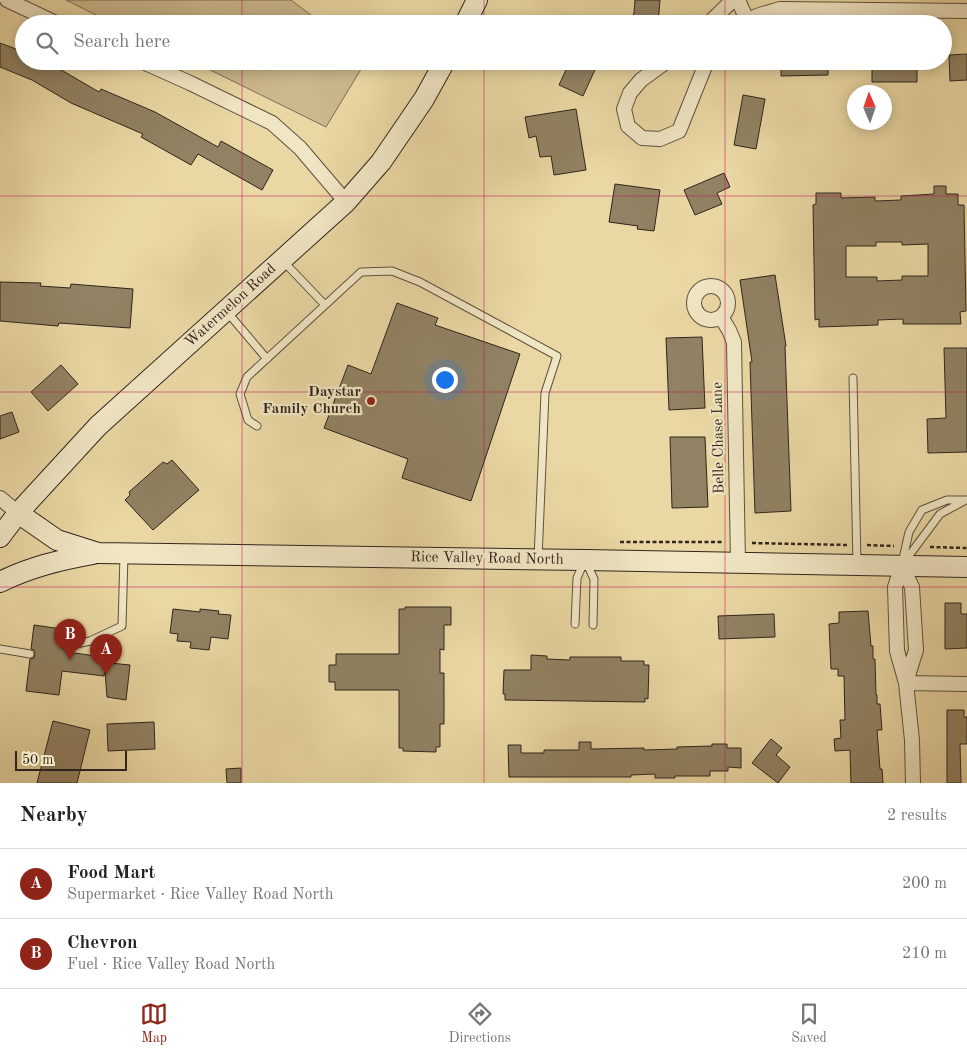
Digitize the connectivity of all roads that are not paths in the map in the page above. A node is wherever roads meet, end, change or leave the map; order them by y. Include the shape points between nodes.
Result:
1 (7, 0) edge
2 (477, 0) edge
3 (733, 0) edge
4 (738, 0) edge
5 (927, 5) edge
6 (967, 11) edge
7 (39, 15) edge
8 (470, 15) edge
9 (717, 15) edge
10 (743, 15) edge
11 (766, 15) edge
12 (161, 70) edge
13 (440, 70) edge
14 (655, 70) edge
15 (703, 70) edge
16 (346, 202) junction
17 (282, 260) junction
18 (325, 305) junction
19 (226, 310) junction
20 (721, 317) dead end
21 (267, 359) junction
22 (853, 378) dead end
23 (257, 426) dead end
24 (0, 498) edge
25 (967, 500) edge
26 (18, 513) junction
27 (0, 538) edge
28 (98, 553) junction
29 (124, 553) junction
30 (538, 559) junction
31 (585, 560) junction
32 (738, 563) junction
33 (857, 565) junction
34 (902, 566) junction
35 (967, 567) edge
36 (0, 582) edge
37 (575, 624) dead end
38 (593, 624) dead end
39 (67, 646) dead end
40 (0, 649) edge
41 (30, 654) dead end
42 (906, 683) junction
43 (967, 684) edge
44 (913, 783) edge

1 - 7 street
2 - 8 street
3 - 9 street
4 - 10 street
5 - 6 street
5 - 11 street via 780,10
12 - 16 street via 272,124 300,148
13 - 16 street, Watermelon Road via 381,162
14 - 15 street via 630,93 624,109 628,126 642,138 660,139 679,131
16 - 17 street, Watermelon Road
17 - 18 lane
17 - 19 street, Watermelon Road
18 - 21 lane
18 - 30 lane via 361,272 392,271 420,282 557,356 545,393
19 - 21 lane
19 - 26 street, Watermelon Road via 98,426
20 - 32 street, Belle Chase Lane via 734,342
21 - 23 lane via 247,378 240,394 248,420
22 - 33 lane
24 - 26 street
25 - 34 lane via 940,514
25 - 34 lane via 947,500 922,510 909,532
26 - 27 street, Watermelon Road
26 - 28 street, Rice Valley Road North via 57,540
28 - 29 street, Rice Valley Road North
28 - 36 street via 50,562
29 - 30 street, Rice Valley Road North
29 - 39 lane via 122,626 90,641
30 - 31 street, Rice Valley Road North
31 - 32 street, Rice Valley Road North
31 - 37 lane via 577,578
31 - 38 lane via 594,579
32 - 33 street, Rice Valley Road North
33 - 34 street, Rice Valley Road North
34 - 35 street, Rice Valley Road North
34 - 42 street via 895,587 897,651
40 - 41 lane
42 - 43 street
42 - 44 street

